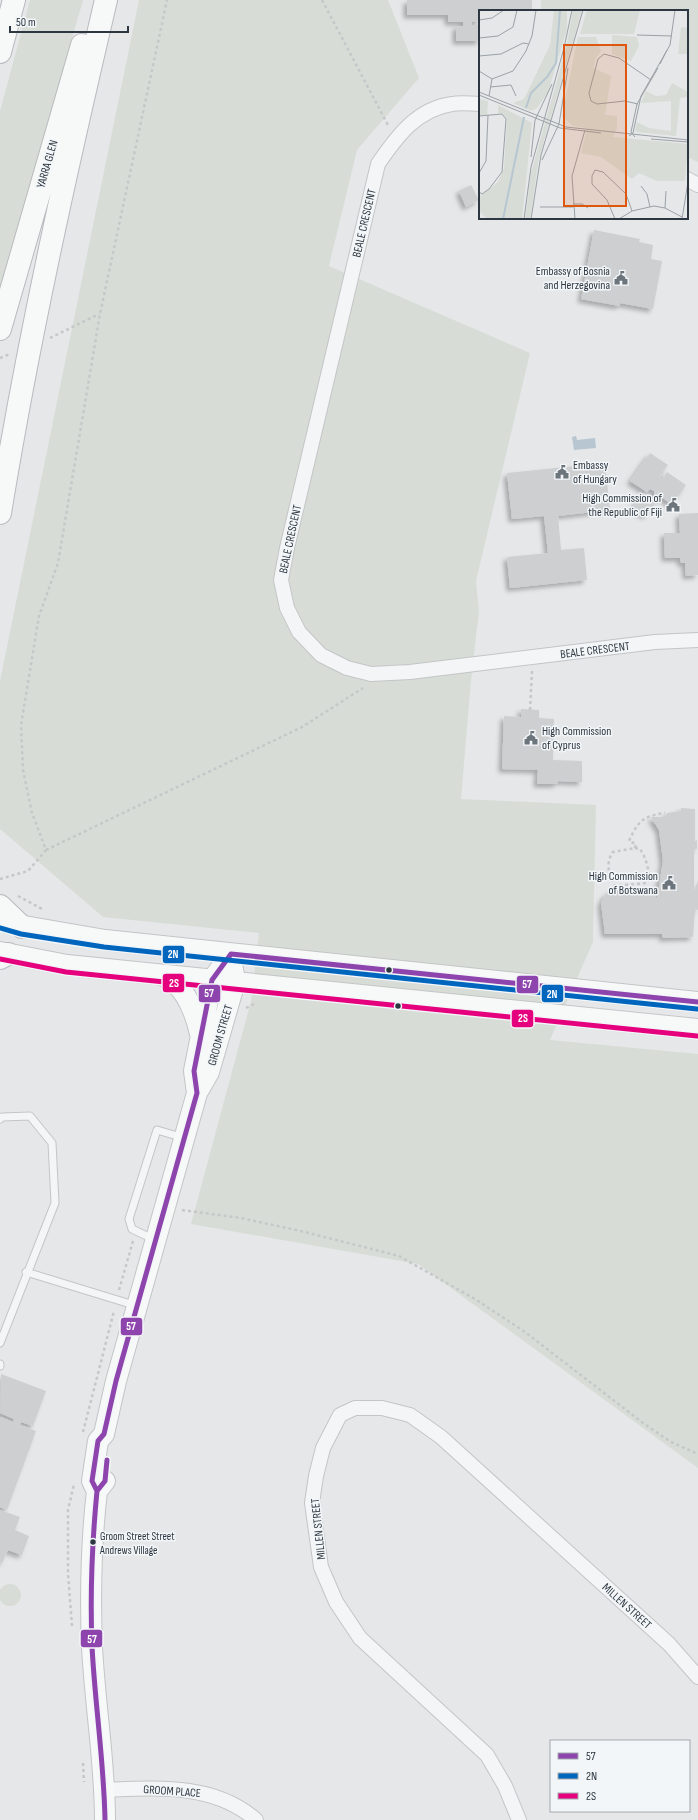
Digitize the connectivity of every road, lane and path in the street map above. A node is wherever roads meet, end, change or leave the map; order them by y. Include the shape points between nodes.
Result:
1 (14, 0) edge
2 (95, 0) edge
3 (106, 0) edge
4 (166, 0) edge
5 (322, 0) edge
6 (0, 52) edge
7 (479, 104) edge
8 (395, 138) junction
9 (688, 180) edge
10 (698, 185) edge
11 (100, 314) junction
12 (0, 329) edge
13 (47, 339) dead end
14 (0, 513) edge
15 (698, 640) edge
16 (533, 657) junction
17 (386, 673) junction
18 (530, 710) dead end
19 (665, 813) dead end
20 (634, 848) junction
21 (46, 850) junction
22 (0, 879) edge
23 (0, 906) edge
24 (0, 921) edge
25 (22, 927) junction
26 (231, 954) junction
27 (3, 955) edge
28 (160, 975) junction
29 (212, 980) junction
30 (235, 982) junction
31 (257, 1002) dead end
32 (698, 1002) edge
33 (244, 1010) dead end
34 (698, 1029) edge
35 (201, 1038) junction
36 (197, 1093) junction
37 (0, 1119) edge
38 (184, 1138) junction
39 (165, 1208) junction
40 (135, 1232) junction
41 (157, 1241) junction
42 (26, 1272) junction
43 (116, 1300) junction
44 (137, 1306) junction
45 (0, 1343) edge
46 (82, 1434) dead end
47 (698, 1454) edge
48 (76, 1478) dead end
49 (72, 1630) dead end
50 (698, 1677) edge
51 (82, 1757) dead end
52 (85, 1788) dead end
53 (105, 1790) junction
54 (105, 1820) edge
55 (256, 1820) edge
56 (519, 1820) edge

1 - 6 highway
2 - 12 highway, YARRA GLEN
3 - 14 highway via 53,238
4 - 11 path
5 - 8 path
7 - 8 street, BEALE CRESCENT via 452,104 421,114
8 - 17 street, BEALE CRESCENT via 378,164 281,580 287,608 300,632 322,655 347,668 371,674
9 - 10 street
11 - 13 path
11 - 21 path via 58,563 39,616 21,725 23,770 32,813
15 - 16 street, BEALE CRESCENT via 655,642
16 - 17 street, BEALE CRESCENT
16 - 18 path
17 - 21 path via 302,727
19 - 20 path via 649,815 636,825 629,841 636,844
20 - 20 path via 613,852 609,858 609,877 615,886 646,883 649,877 644,855 640,849
21 - 22 path via 28,871
23 - 25 highway
24 - 25 main road
25 - 26 main road via 105,940
26 - 29 main road, GROOM STREET
26 - 30 main road, GROOM STREET
26 - 32 main road
27 - 28 main road
28 - 29 main road
28 - 35 main road via 175,982 183,993 197,1020
29 - 30 main road
29 - 35 main road, GROOM STREET
30 - 34 main road
30 - 36 main road, GROOM STREET via 209,1072
31 - 33 path
35 - 36 main road, GROOM STREET via 194,1071
36 - 38 main road, GROOM STREET
37 - 42 lane via 30,1116 52,1143 55,1203
38 - 39 main road, GROOM STREET
38 - 40 lane via 157,1130 129,1219
39 - 41 main road, GROOM STREET
39 - 47 path via 241,1218 399,1256 475,1299 525,1332 643,1423 671,1442
40 - 41 lane
40 - 43 path
41 - 44 main road, GROOM STREET
42 - 43 lane
42 - 45 lane
43 - 44 lane
43 - 46 path
44 - 53 main road, GROOM STREET via 104,1434 98,1441 92,1481 97,1491 90,1571 92,1647
48 - 49 path via 68,1510 68,1573
50 - 56 street, MILLEN STREET via 668,1644 441,1437 410,1415 382,1408 355,1408 340,1415 323,1448 312,1503 322,1567 336,1602 360,1638 487,1755 505,1786
51 - 52 path
53 - 54 main road, GROOM STREET
53 - 55 street, GROOM PLACE via 158,1788 202,1792 243,1808

